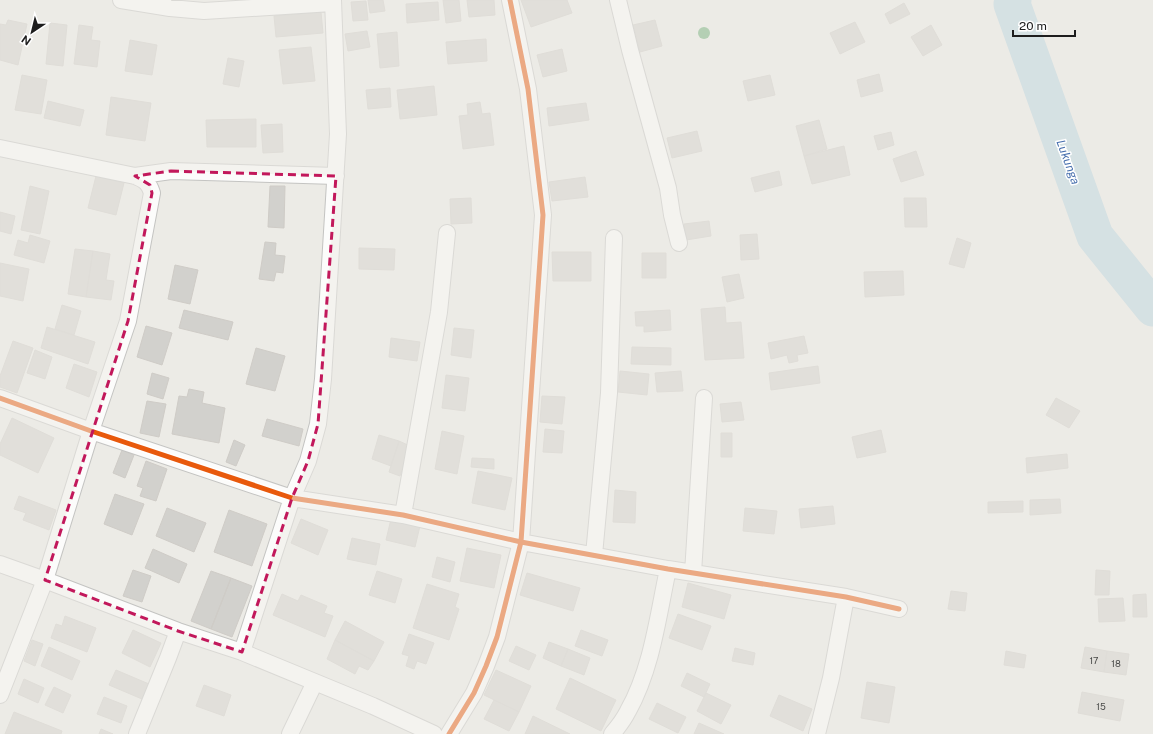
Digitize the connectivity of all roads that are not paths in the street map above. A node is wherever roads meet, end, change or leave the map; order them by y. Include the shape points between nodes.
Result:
1 (121, 0) edge
2 (510, 0) edge
3 (618, 0) edge
4 (332, 1) edge
5 (0, 148) edge
6 (135, 176) junction
7 (336, 176) junction
8 (447, 233) dead end
9 (614, 238) dead end
10 (679, 243) dead end
11 (0, 398) edge
12 (704, 398) dead end
13 (91, 431) junction
14 (292, 498) junction
15 (403, 515) junction
16 (521, 542) junction
17 (594, 555) junction
18 (0, 564) edge
19 (668, 569) junction
20 (693, 573) junction
21 (45, 580) junction
22 (846, 597) junction
23 (899, 609) dead end
24 (178, 631) junction
25 (242, 652) junction
26 (315, 682) junction
27 (0, 696) edge
28 (137, 734) edge
29 (290, 734) edge
30 (434, 734) edge
31 (449, 734) edge
32 (612, 734) edge
33 (817, 734) edge

1 - 4 street via 204,11
2 - 16 street via 528,89 544,215
3 - 10 street via 668,188
4 - 7 street via 338,134
5 - 6 street
6 - 7 street via 171,171
6 - 13 street via 150,185 152,193 128,321
7 - 14 street via 318,424 308,461
8 - 15 street via 438,312
9 - 17 street via 609,393
11 - 13 street
12 - 20 street
13 - 14 street
13 - 21 street
14 - 15 street
14 - 25 street
15 - 16 street
16 - 17 street
16 - 31 street via 497,637 474,693
17 - 19 street
18 - 21 street
19 - 20 street
19 - 32 street via 649,658 640,686 628,712
20 - 22 street
21 - 24 street
21 - 27 street
22 - 23 street
22 - 33 street via 831,678
24 - 25 street
24 - 28 street
25 - 26 street
26 - 29 street
26 - 30 street

